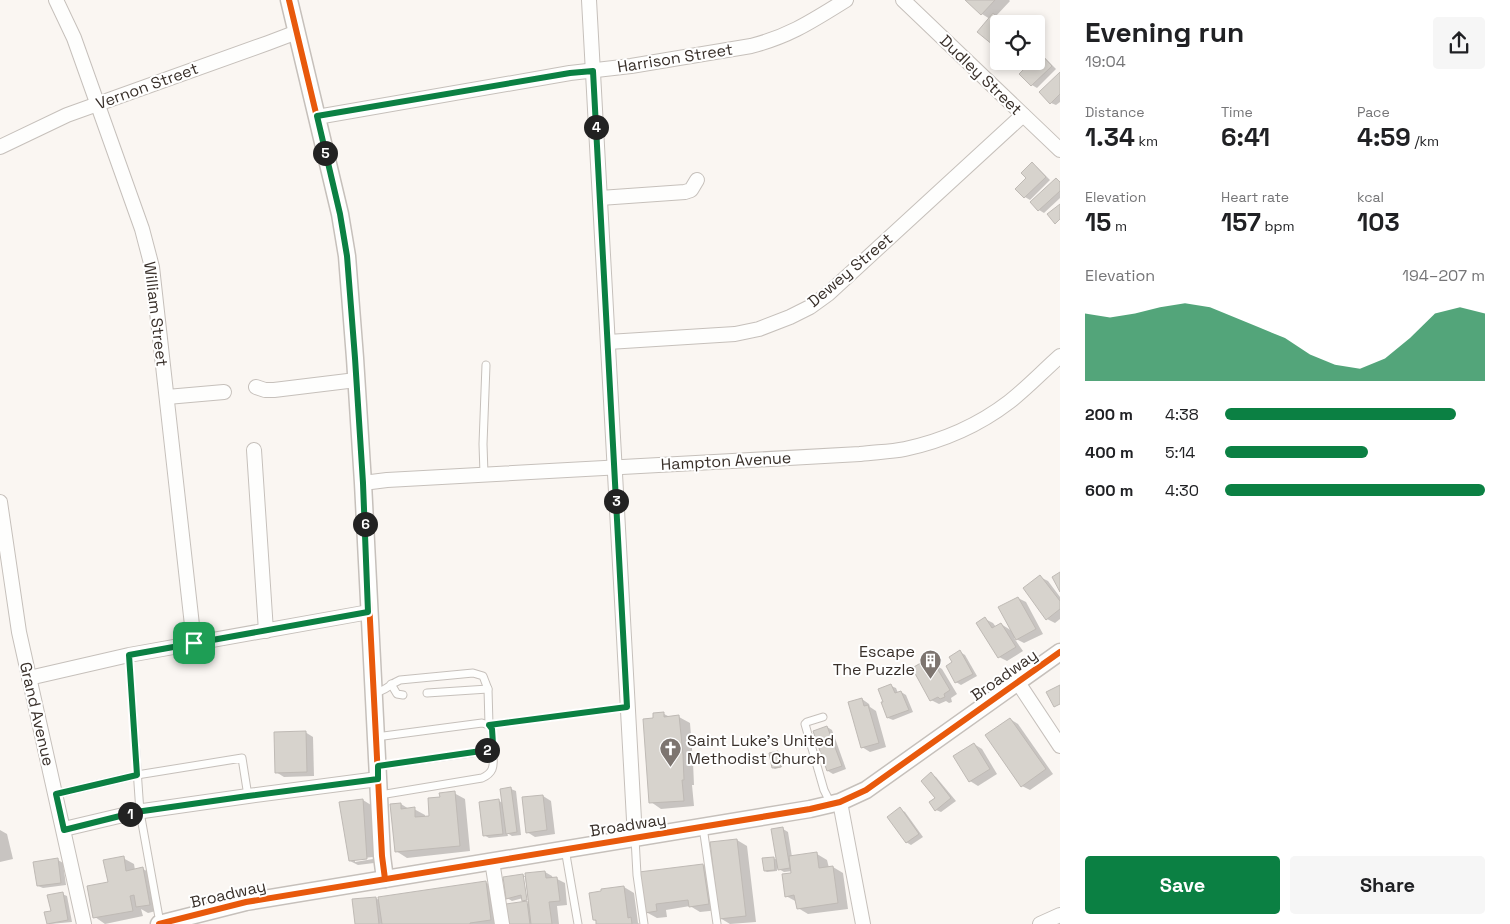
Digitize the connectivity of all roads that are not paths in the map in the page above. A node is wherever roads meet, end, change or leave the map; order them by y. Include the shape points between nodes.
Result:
1 (56, 0) edge
2 (289, 0) edge
3 (590, 0) edge
4 (846, 0) edge
5 (903, 0) edge
6 (297, 32) junction
7 (593, 71) junction
8 (96, 104) junction
9 (1023, 115) junction
10 (317, 116) junction
11 (0, 146) edge
12 (1060, 150) edge
13 (697, 180) dead end
14 (600, 198) junction
15 (608, 342) junction
16 (1060, 356) edge
17 (486, 365) dead end
18 (356, 380) junction
19 (256, 388) dead end
20 (224, 392) dead end
21 (167, 397) junction
22 (254, 450) dead end
23 (615, 466) junction
24 (484, 474) junction
25 (363, 483) junction
26 (0, 502) edge
27 (368, 612) junction
28 (266, 631) junction
29 (194, 643) junction
30 (1060, 652) edge
31 (129, 655) junction
32 (29, 678) junction
33 (1017, 681) junction
34 (391, 684) junction
35 (488, 689) junction
36 (374, 693) junction
37 (427, 693) dead end
38 (403, 695) dead end
39 (627, 707) junction
40 (823, 717) dead end
41 (489, 725) junction
42 (376, 737) junction
43 (493, 744) junction
44 (1060, 746) edge
45 (485, 751) junction
46 (493, 756) junction
47 (137, 775) junction
48 (378, 780) junction
49 (56, 794) junction
50 (248, 796) junction
51 (835, 803) junction
52 (140, 812) junction
53 (703, 826) junction
54 (64, 830) junction
55 (635, 838) junction
56 (565, 849) junction
57 (492, 861) junction
58 (385, 879) junction
59 (1060, 915) edge
60 (206, 918) edge
61 (84, 924) edge
62 (160, 924) edge
63 (502, 924) edge
64 (578, 924) edge
65 (644, 924) edge
66 (717, 924) edge
67 (863, 924) edge
68 (1040, 924) edge

1 - 8 street, William Street via 74,38
2 - 6 street
3 - 7 street
4 - 7 street, Harrison Street via 804,26 770,41
5 - 9 street, Dudley Street
6 - 8 street, Vernon Street
6 - 10 street
7 - 10 street, Harrison Street
7 - 14 street
8 - 11 street, Vernon Street
8 - 21 street, William Street via 142,229 152,267
9 - 12 street, Dudley Street
9 - 15 street, Dewey Street via 810,307 759,329 735,334
10 - 18 street via 347,256
13 - 14 street via 685,192
14 - 15 street
15 - 23 street
16 - 23 street, Hampton Avenue via 993,413 964,429 903,449
17 - 24 lane
18 - 19 street via 274,390
18 - 25 street
20 - 21 street
21 - 29 street, William Street
22 - 28 street
23 - 24 street, Hampton Avenue
23 - 39 street
24 - 25 street, Hampton Avenue
25 - 27 street
26 - 32 street, Grand Avenue
27 - 28 street
27 - 36 street
28 - 29 street
29 - 31 street
30 - 33 street, Broadway
31 - 32 street
31 - 47 lane
32 - 49 street, Grand Avenue
33 - 44 street
33 - 51 street, Broadway via 874,785
34 - 35 lane via 400,680 473,673 483,676
34 - 36 lane via 384,692
34 - 38 lane via 397,694
35 - 37 lane
35 - 41 lane
36 - 42 street
39 - 41 lane
39 - 55 street
40 - 51 lane via 805,724 824,790
41 - 42 lane via 482,723
41 - 43 lane
42 - 48 street
43 - 45 lane
43 - 46 lane
45 - 46 lane
45 - 48 lane
46 - 48 lane via 492,771 482,778
47 - 49 lane
47 - 50 lane via 242,758
47 - 52 lane
48 - 50 street
48 - 58 street
49 - 54 street, Grand Avenue
50 - 52 street
51 - 53 street, Broadway
51 - 67 street
52 - 54 street
52 - 62 lane
53 - 55 street, Broadway
53 - 66 lane
54 - 61 street, Grand Avenue
55 - 56 street, Broadway
55 - 65 lane
56 - 57 street, Broadway
56 - 64 lane
57 - 58 street, Broadway
57 - 63 street
58 - 60 street, Broadway via 246,902
59 - 68 street
60 - 62 street, Broadway

